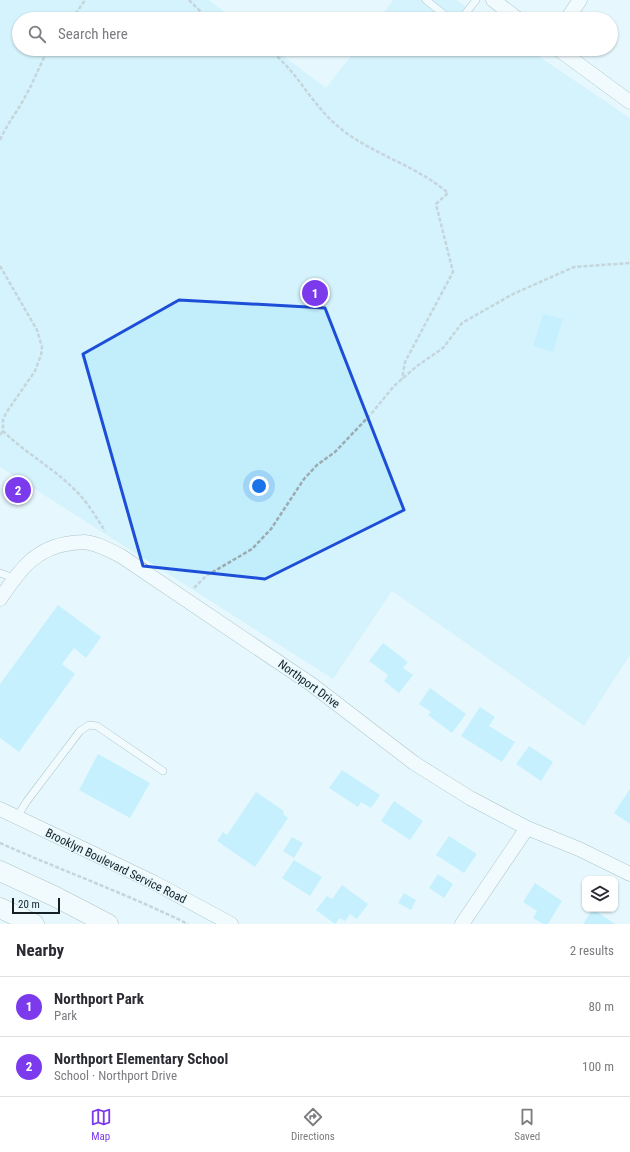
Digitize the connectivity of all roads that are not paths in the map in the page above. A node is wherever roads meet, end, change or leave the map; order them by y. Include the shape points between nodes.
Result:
1 (426, 0) edge
2 (476, 0) edge
3 (493, 0) edge
4 (580, 0) edge
5 (441, 12) edge
6 (467, 12) edge
7 (509, 12) edge
8 (572, 12) edge
9 (568, 56) edge
10 (630, 102) edge
11 (0, 573) edge
12 (14, 578) junction
13 (0, 599) edge
14 (163, 771) dead end
15 (0, 809) edge
16 (17, 817) junction
17 (527, 828) junction
18 (0, 871) edge
19 (630, 874) edge
20 (0, 908) edge
21 (34, 924) edge
22 (108, 924) edge
23 (231, 924) edge
24 (462, 924) edge

1 - 5 lane
2 - 6 lane
3 - 7 street
4 - 8 street
9 - 10 street
11 - 12 lane
12 - 13 street, Northport Drive
12 - 17 street, Northport Drive via 28,562 45,550 64,544 84,542 104,547 311,684 414,763 470,798
14 - 16 lane via 97,726 89,725 80,732
15 - 16 street, Brooklyn Boulevard Service Road
16 - 23 street, Brooklyn Boulevard Service Road via 153,882
17 - 19 street, Northport Drive via 579,849
17 - 24 street
18 - 22 main road
20 - 21 main road

